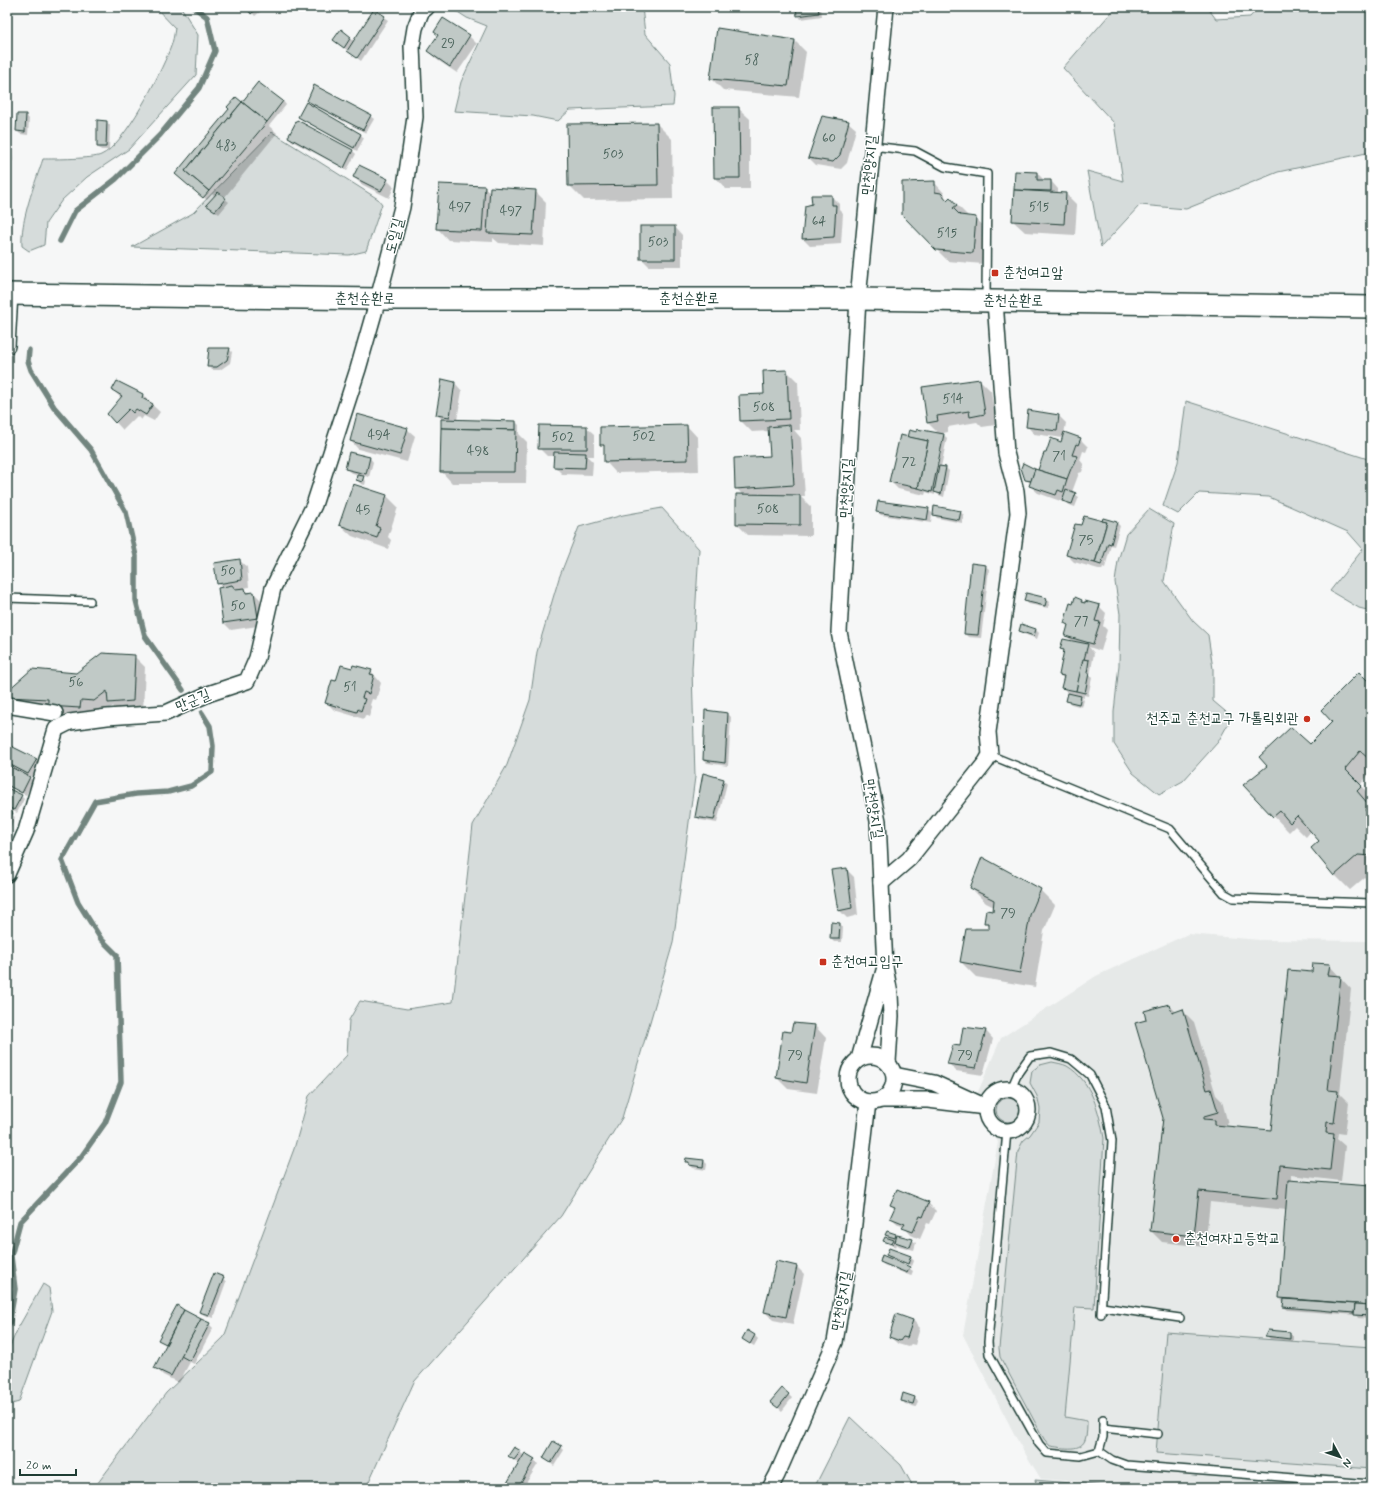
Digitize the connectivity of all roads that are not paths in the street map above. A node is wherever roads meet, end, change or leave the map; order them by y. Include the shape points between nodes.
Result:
1 (427, 7) edge
2 (886, 7) edge
3 (872, 146) junction
4 (9, 294) edge
5 (378, 299) junction
6 (858, 299) junction
7 (991, 301) junction
8 (1371, 307) edge
9 (7, 346) edge
10 (328, 460) joint
11 (7, 598) edge
12 (90, 601) dead end
13 (7, 705) edge
14 (55, 713) dead end
15 (990, 755) junction
16 (7, 874) edge
17 (881, 883) junction
18 (1371, 903) edge
19 (885, 967) junction
20 (859, 1059) junction
21 (891, 1069) junction
22 (1011, 1089) junction
23 (875, 1101) junction
24 (986, 1108) junction
25 (1007, 1131) junction
26 (1180, 1318) dead end
27 (1103, 1418) dead end
28 (1103, 1428) junction
29 (1158, 1434) dead end
30 (1099, 1450) junction
31 (1371, 1484) edge
32 (770, 1488) edge

1 - 5 street, 도일길 via 421,12 412,46 415,117 402,207
2 - 3 street, 만천양지길
3 - 6 street, 만천양지길
3 - 7 lane via 915,151 945,167 987,174
4 - 5 street, 춘천순환로
4 - 9 street
5 - 6 street, 춘천순환로
5 - 10 street, 도일길
6 - 7 street, 춘천순환로
6 - 17 street, 만천양지길 via 839,632 878,821
7 - 8 street, 춘천순환로
7 - 15 street via 1006,453 1016,491 1018,513 988,732
10 - 16 street, 만군길 via 314,505 273,588 257,658 247,681 208,694 166,713 70,722 56,730 26,831
11 - 12 lane
13 - 14 street
15 - 17 street via 909,859
15 - 18 lane via 1170,829 1224,893 1233,898
17 - 19 street, 만천양지길
19 - 20 street
19 - 21 street via 890,994
20 - 21 street via 866,1056 882,1058
20 - 23 street via 849,1072 850,1087 860,1099
21 - 23 street via 892,1090 888,1096
21 - 24 street via 934,1083
22 - 24 street via 998,1091 992,1095
22 - 25 street via 1023,1096 1028,1107 1025,1120 1020,1126
22 - 26 lane via 1030,1056 1051,1054 1071,1059 1090,1075 1106,1106 1112,1141 1102,1310
23 - 24 street via 928,1100
23 - 32 street, 만천양지길 via 835,1342
24 - 25 street via 989,1121 1000,1130
25 - 30 lane via 989,1354 1038,1444 1047,1453 1081,1456
27 - 28 lane
28 - 29 lane
28 - 30 lane
30 - 31 lane via 1112,1460 1126,1465

